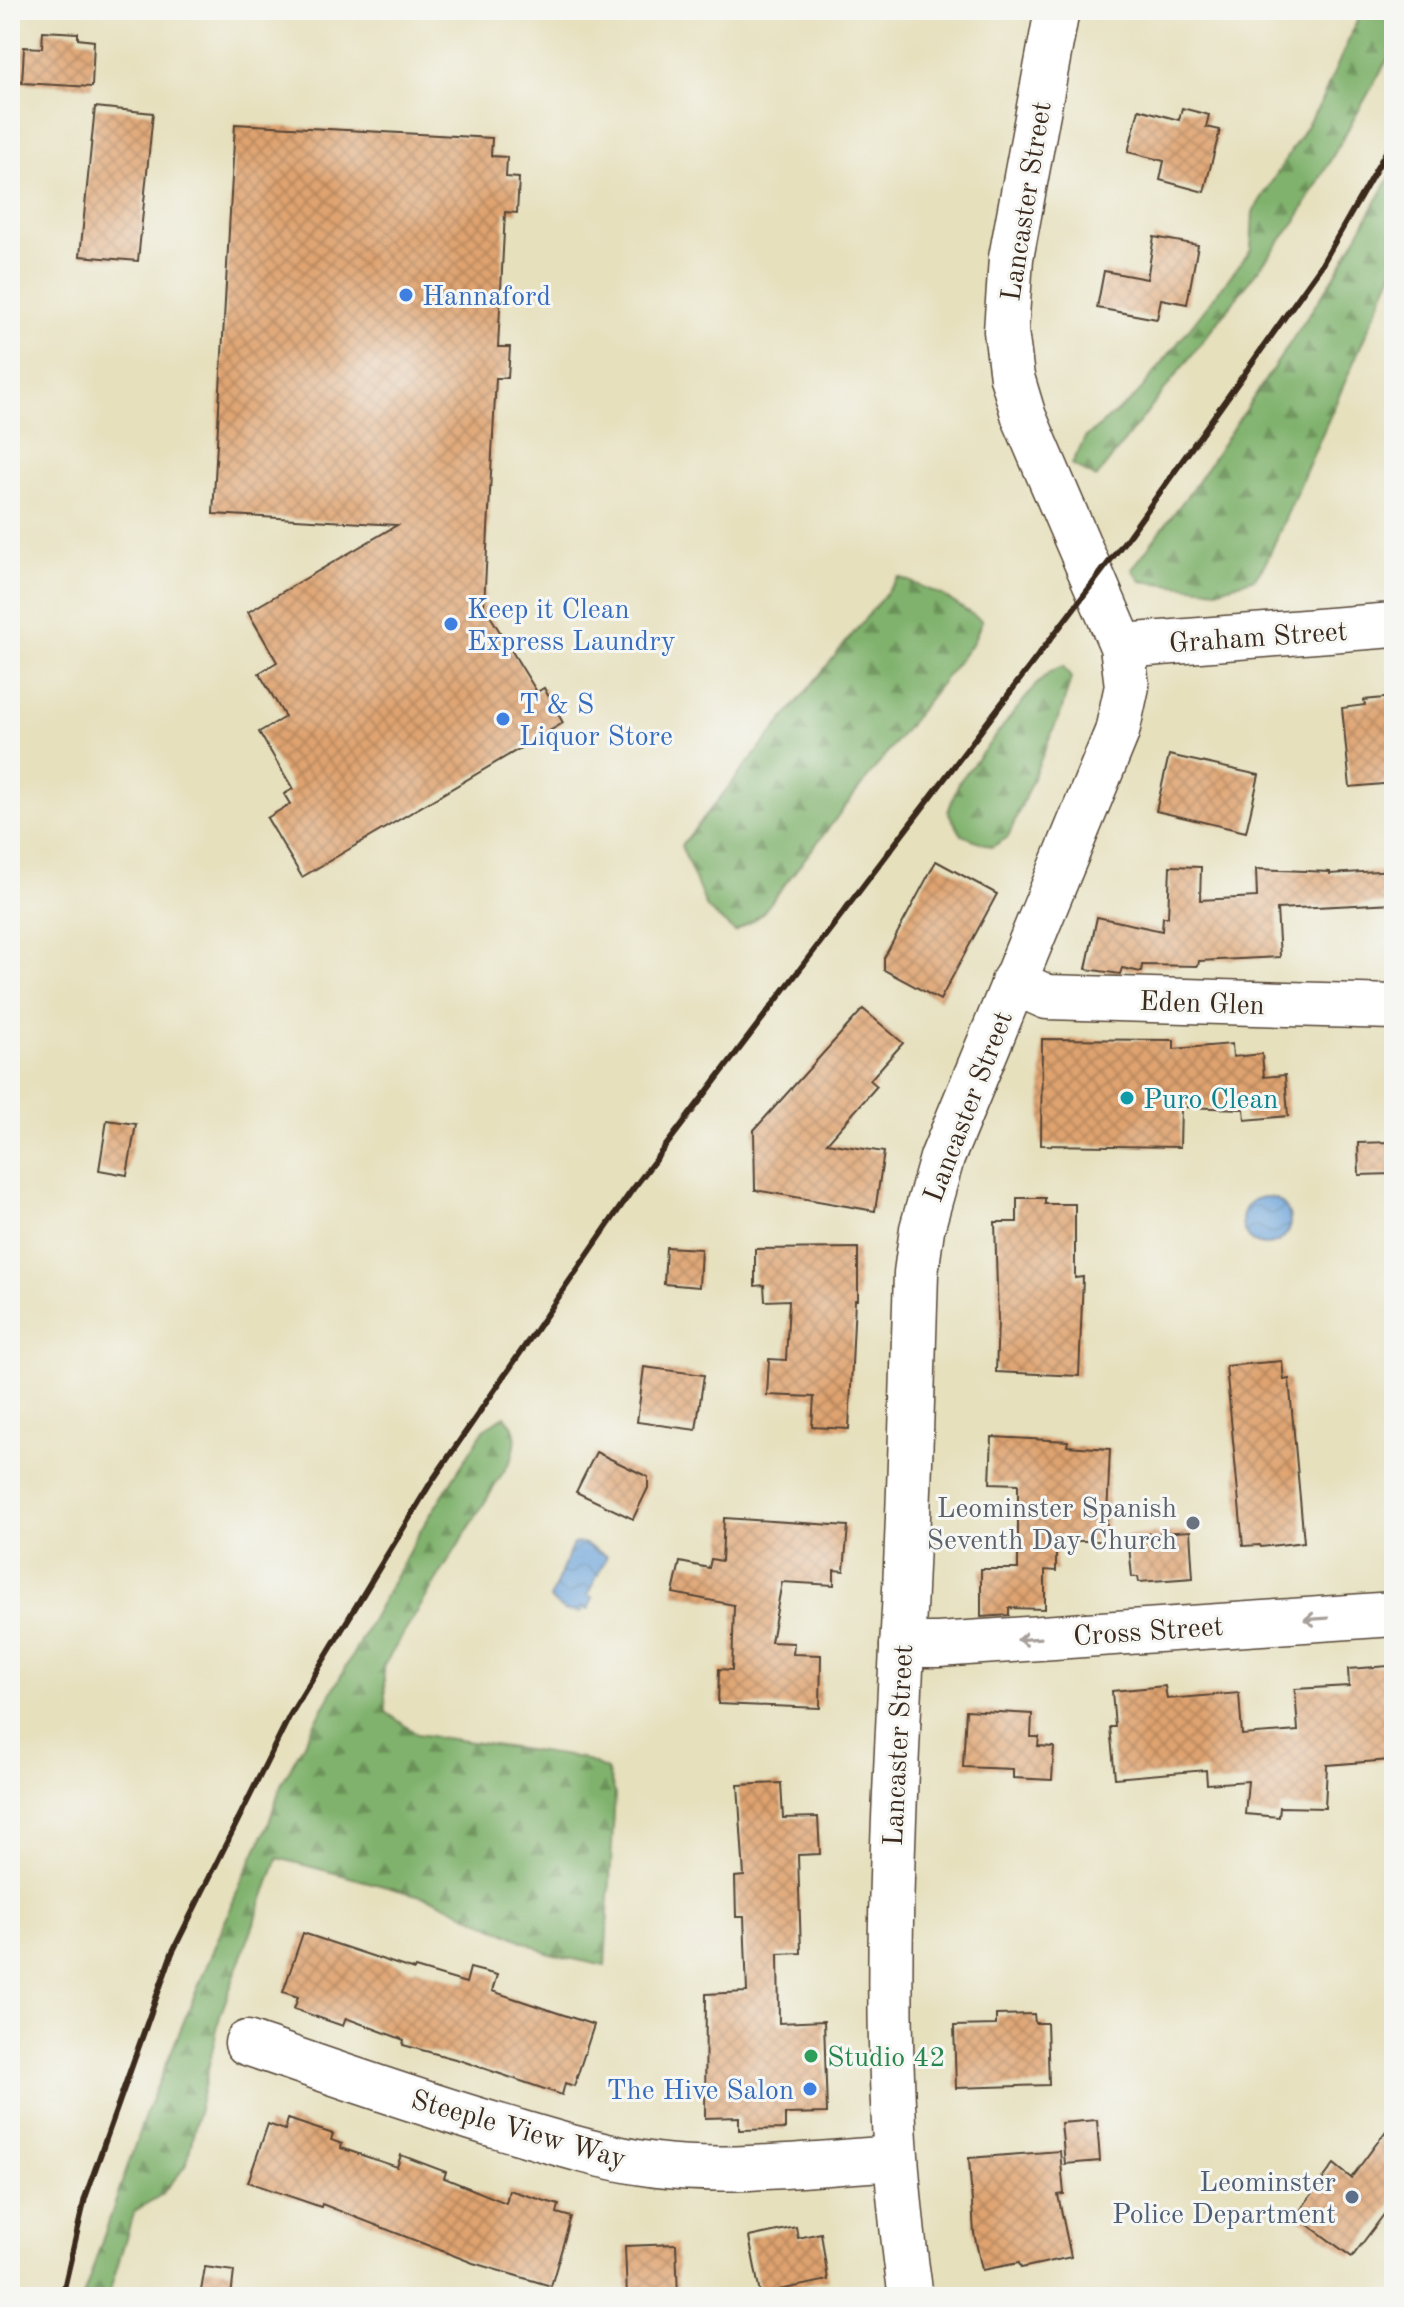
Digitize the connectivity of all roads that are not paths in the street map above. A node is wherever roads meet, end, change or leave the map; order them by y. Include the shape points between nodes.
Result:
1 (1057, 10) edge
2 (1394, 625) edge
3 (1122, 646) junction
4 (1013, 982) junction
5 (1394, 1007) edge
6 (1394, 1614) edge
7 (902, 1645) junction
8 (247, 2043) dead end
9 (894, 2158) junction
10 (911, 2297) edge

1 - 3 main road, Lancaster Street via 1011,258 1006,331 1024,417
2 - 3 main road, Graham Street
3 - 4 main road, Lancaster Street via 1127,686 1117,732
4 - 5 main road, Eden Glen via 1047,997
4 - 7 main road, Lancaster Street via 942,1158 922,1229
6 -> 7 main road, Cross Street
7 - 9 main road, Lancaster Street via 888,2001
8 - 9 main road, Steeple View Way via 588,2153 659,2165 726,2168
9 - 10 main road, Lancaster Street

